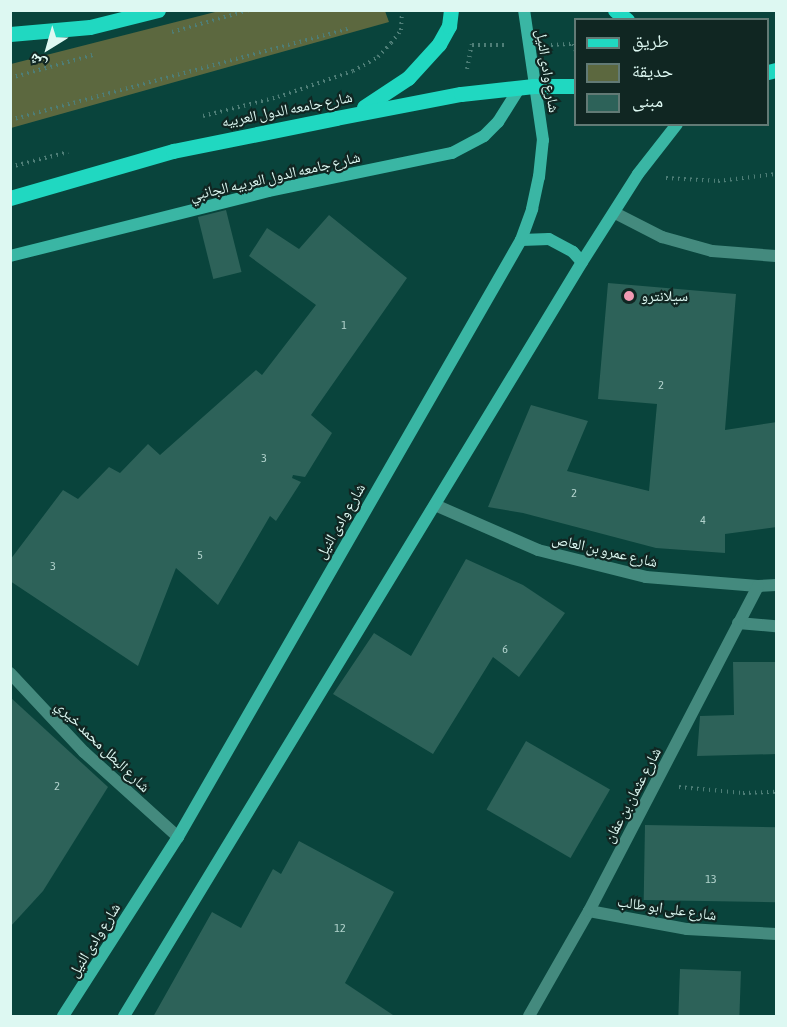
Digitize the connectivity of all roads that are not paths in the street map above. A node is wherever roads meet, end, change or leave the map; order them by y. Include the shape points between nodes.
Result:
1 (158, 10) edge
2 (451, 10) edge
3 (524, 10) edge
4 (10, 34) edge
5 (574, 86) edge
6 (527, 87) junction
7 (336, 118) junction
8 (675, 126) edge
9 (10, 198) edge
10 (615, 213) junction
11 (521, 240) junction
12 (10, 256) edge
13 (777, 256) edge
14 (582, 262) junction
15 (435, 505) junction
16 (777, 585) edge
17 (758, 586) junction
18 (738, 623) junction
19 (777, 626) edge
20 (10, 673) edge
21 (178, 837) junction
22 (589, 910) junction
23 (777, 934) edge
24 (63, 1017) edge
25 (123, 1017) edge
26 (529, 1017) edge

1 - 4 main road via 90,27
2 - 7 main road via 449,26 439,44 408,78 370,105
3 - 6 street, شارع وادى النيل
5 - 6 main road, شارع جامعه الدول العربيه
6 - 7 main road, شارع جامعه الدول العربيه via 461,94
6 - 11 street, شارع وادى النيل via 543,140 532,209
6 - 12 street, شارع جامعه الدول العربيه الجانبي via 484,136 452,153 268,191
7 - 9 main road, شارع جامعه الدول العربيه via 173,151
8 - 10 street
10 - 13 street via 662,237 712,251
10 - 14 street
11 - 14 street via 549,238
11 - 21 street, شارع وادى النيل
14 - 15 street
15 - 17 street, شارع عمرو بن العاص via 538,550 592,564 646,577
15 - 25 street
16 - 17 street, شارع عمرو بن العاص
17 - 18 street, شارع عثمان بن عفان
18 - 19 street
18 - 22 street, شارع عثمان بن عفان
20 - 21 street, شارع البطل محمد خيري via 84,753
21 - 24 street, شارع وادى النيل
22 - 23 street, شارع على ابو طالب via 687,929
22 - 26 street, شارع عثمان بن عفان

